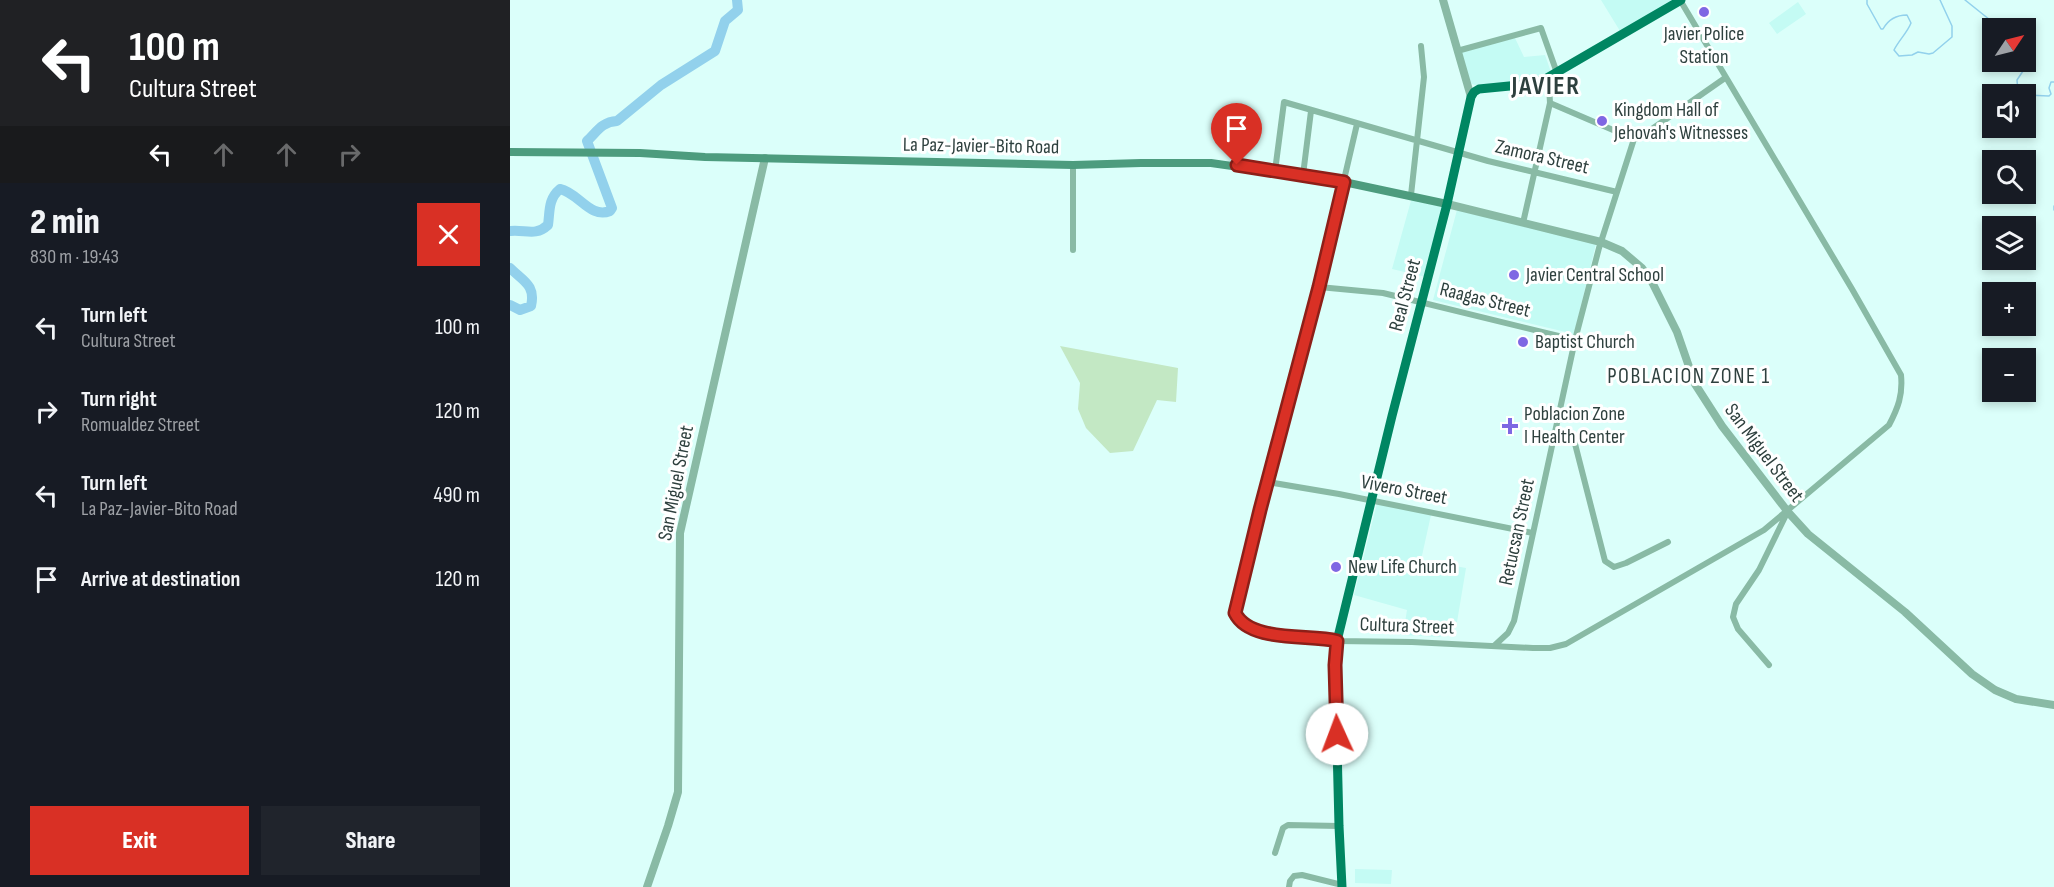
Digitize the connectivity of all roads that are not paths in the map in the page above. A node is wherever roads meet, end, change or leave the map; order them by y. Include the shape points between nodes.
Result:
1 (1443, 0) edge
2 (1680, 0) edge
3 (1420, 46) dead end
4 (1457, 51) junction
5 (1557, 73) junction
6 (1547, 78) junction
7 (1725, 78) junction
8 (1471, 97) junction
9 (1550, 103) junction
10 (1311, 111) junction
11 (1357, 124) junction
12 (1634, 140) junction
13 (1417, 141) junction
14 (510, 152) edge
15 (1460, 153) junction
16 (765, 158) junction
17 (1073, 165) junction
18 (1275, 171) junction
19 (1533, 172) junction
20 (1303, 175) junction
21 (1344, 182) junction
22 (1617, 192) junction
23 (1411, 195) junction
24 (1448, 204) junction
25 (1523, 223) junction
26 (1601, 242) junction
27 (1073, 250) dead end
28 (1319, 287) junction
29 (1423, 301) junction
30 (1575, 340) junction
31 (1554, 433) junction
32 (1268, 482) junction
33 (1371, 501) junction
34 (1788, 512) junction
35 (1533, 533) junction
36 (1668, 542) dead end
37 (1337, 641) junction
38 (1494, 646) junction
39 (1769, 665) dead end
40 (2054, 705) edge
41 (1339, 826) junction
42 (1275, 853) dead end
43 (1342, 886) edge
44 (647, 887) edge
45 (1288, 887) edge

1 - 4 street
2 - 5 main road
2 - 7 street, Cultura Street
3 - 13 street via 1424,77
4 - 5 street via 1540,28
4 - 8 street
5 - 6 main road
6 - 8 main road via 1530,84 1479,89
6 - 9 street
7 - 12 street
7 - 34 street, Cultura Street via 1901,375 1899,406 1889,425
8 - 15 main road, Real Street
9 - 12 street
9 - 19 street
10 - 11 street
10 - 18 street via 1284,102
10 - 20 street
11 - 13 street
11 - 21 street
12 - 22 street, Retucsan Street
13 - 15 street, Zamora Street
13 - 23 street
14 - 16 main road, La Paz-Javier-Bito Road
15 - 19 street, Zamora Street
15 - 24 main road, Real Street
16 - 17 main road, La Paz-Javier-Bito Road
16 - 44 street, San Miguel Street via 680,533 678,792
17 - 18 main road, La Paz-Javier-Bito Road via 1211,163
17 - 27 street
18 - 20 main road, La Paz-Javier-Bito Road
19 - 22 street, Zamora Street
19 - 25 street
20 - 21 main road, La Paz-Javier-Bito Road
21 - 23 main road, La Paz-Javier-Bito Road
21 - 28 street
22 - 26 street, Retucsan Street
23 - 24 main road, La Paz-Javier-Bito Road
24 - 25 street, San Miguel Street
24 - 29 main road, Real Street
25 - 26 street, San Miguel Street
26 - 30 street, Retucsan Street
26 - 34 street, San Miguel Street via 1633,258 1652,282 1677,332 1695,384
28 - 29 street, Raagas Street
28 - 32 street
29 - 30 street, Raagas Street
29 - 33 main road, Real Street
30 - 31 street, Retucsan Street
31 - 35 street, Retucsan Street
31 - 36 street via 1573,436 1605,561 1614,567
32 - 33 street, Vivero Street
32 - 37 street, Cultura Street via 1235,613 1248,627 1283,636
33 - 35 street, Vivero Street
33 - 37 main road, Real Street
34 - 38 street, Cultura Street via 1764,530 1566,644 1550,648
34 - 39 street via 1759,570 1736,604 1733,617 1738,629
34 - 40 street, San Miguel Street via 1808,534 1905,612 1972,674 2016,699
35 - 38 street, Retucsan Street via 1514,621
37 - 38 street, Cultura Street
37 - 41 main road, Real Street
41 - 42 street via 1288,825 1283,828
41 - 43 main road, Real Street
43 - 45 street via 1302,875 1294,876

